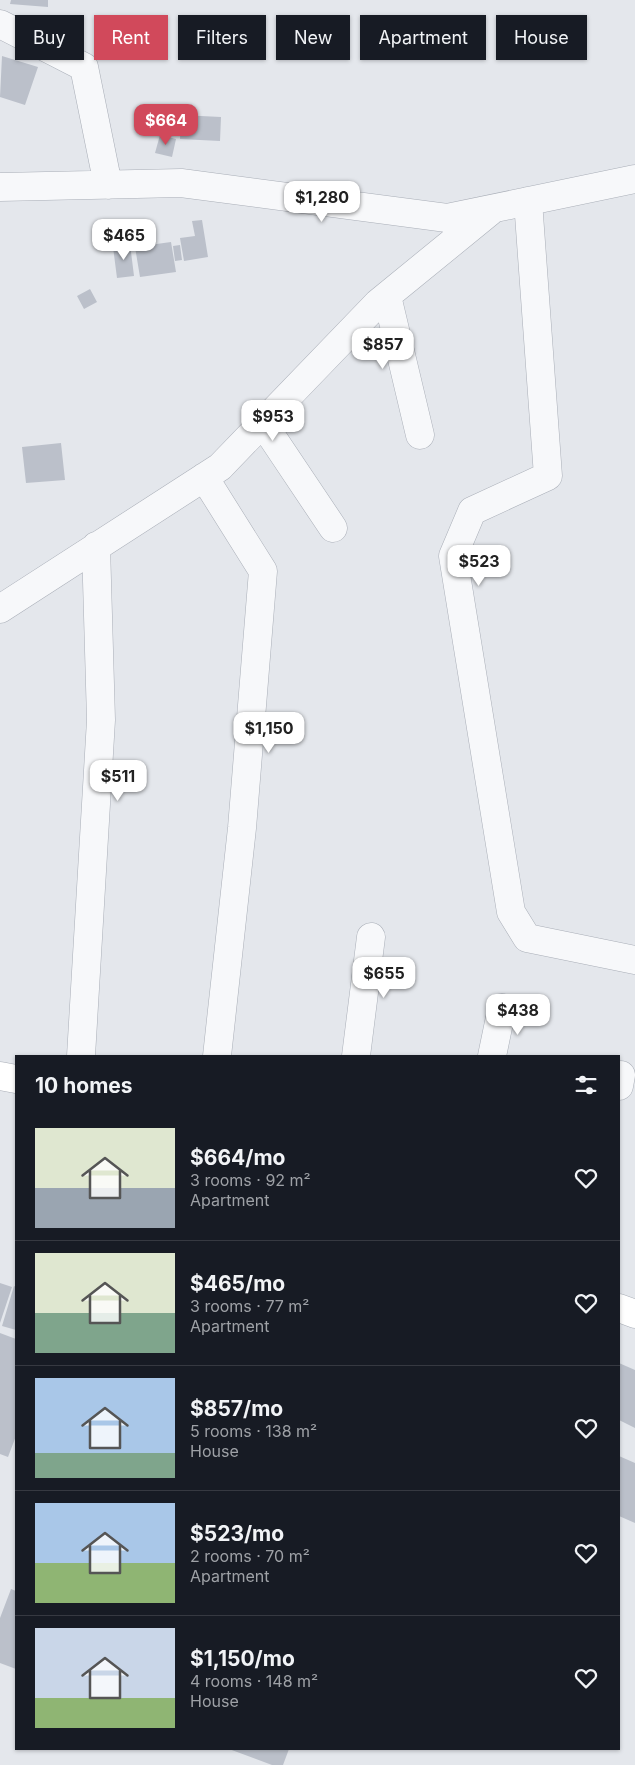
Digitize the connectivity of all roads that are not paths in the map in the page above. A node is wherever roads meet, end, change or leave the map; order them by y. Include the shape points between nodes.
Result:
1 (0, 24) edge
2 (635, 178) edge
3 (108, 185) junction
4 (0, 187) edge
5 (528, 201) junction
6 (496, 207) junction
7 (387, 296) junction
8 (262, 422) junction
9 (420, 435) dead end
10 (204, 477) junction
11 (333, 528) dead end
12 (96, 546) junction
13 (0, 608) edge
14 (371, 937) dead end
15 (635, 960) edge
16 (502, 1008) dead end
17 (81, 1055) edge
18 (217, 1055) edge
19 (356, 1055) edge
20 (492, 1055) edge
21 (0, 1076) edge
22 (15, 1079) edge
23 (620, 1308) edge
24 (635, 1314) edge

1 - 3 street via 84,66
2 - 5 street
3 - 4 street
3 - 6 street via 181,183 447,218
5 - 6 street
5 - 15 street via 548,476 472,511 453,556 511,912 527,938
6 - 7 street
7 - 8 street
7 - 9 street
8 - 10 street via 220,467
8 - 11 street
10 - 12 street
10 - 18 street via 263,571 242,828
12 - 13 street
12 - 17 street via 101,720
14 - 19 street
16 - 20 street
21 - 22 main road
23 - 24 main road

